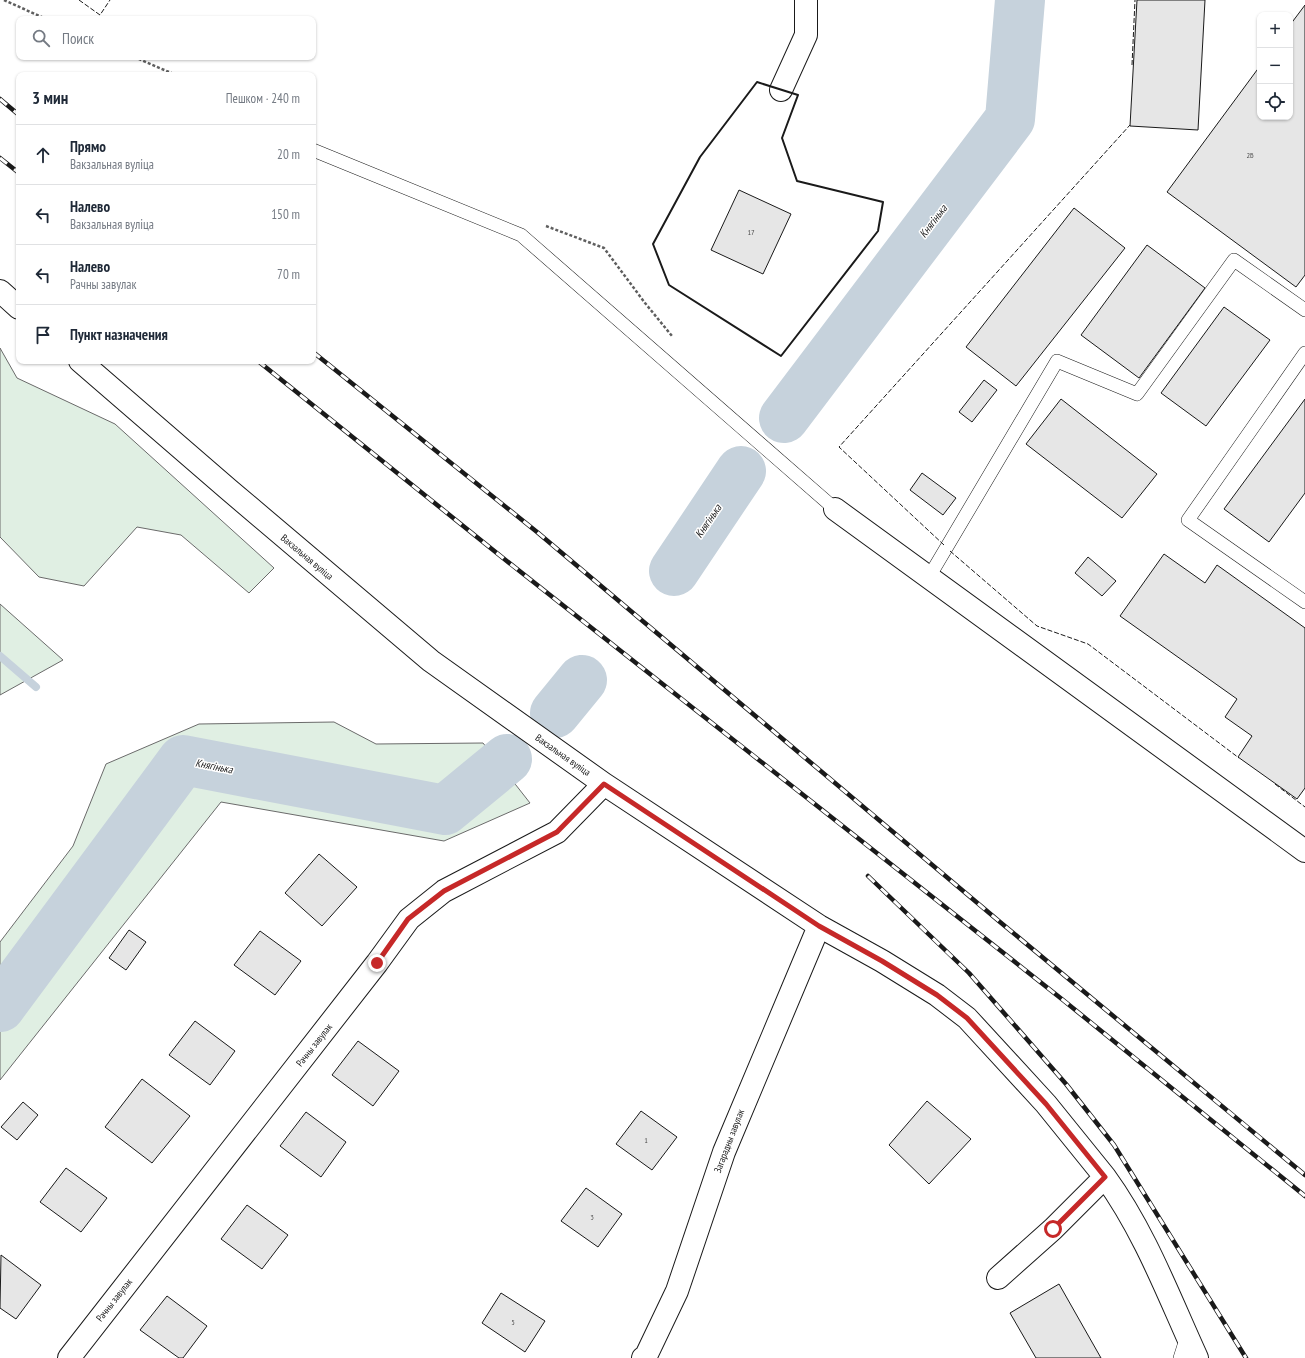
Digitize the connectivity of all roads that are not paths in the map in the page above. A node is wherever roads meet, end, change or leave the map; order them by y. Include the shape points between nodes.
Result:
1 (806, 0) edge
2 (781, 90) dead end
3 (316, 151) edge
4 (0, 291) edge
5 (16, 305) edge
6 (1305, 310) edge
7 (1305, 353) edge
8 (83, 364) edge
9 (835, 510) joint
10 (929, 577) junction
11 (1305, 602) edge
12 (604, 784) junction
13 (1305, 851) edge
14 (819, 926) junction
15 (1105, 1177) junction
16 (998, 1278) dead end
17 (1187, 1336) junction
18 (645, 1357) edge
19 (69, 1358) edge
20 (1180, 1358) edge
21 (1197, 1358) edge

1 - 2 street via 806,35
3 - 9 lane via 521,235
4 - 5 street
6 - 10 lane via 1234,260 1137,394 1057,361
7 - 11 lane via 1188,520
8 - 12 street, Вакзальная вуліца via 431,661
9 - 10 street
10 - 13 street
12 - 14 street, Вакзальная вуліца
12 - 19 street, Рачны завулак via 557,832 444,891 408,919 377,963
14 - 15 street, Вакзальная вуліца via 931,991 967,1018 1046,1104
14 - 18 street, Загарадны завулак via 724,1152 677,1291
15 - 16 street via 1053,1229
15 - 17 street, Вакзальная вуліца via 1121,1199 1140,1234
17 - 20 lane
17 - 21 street, Вакзальная вуліца

